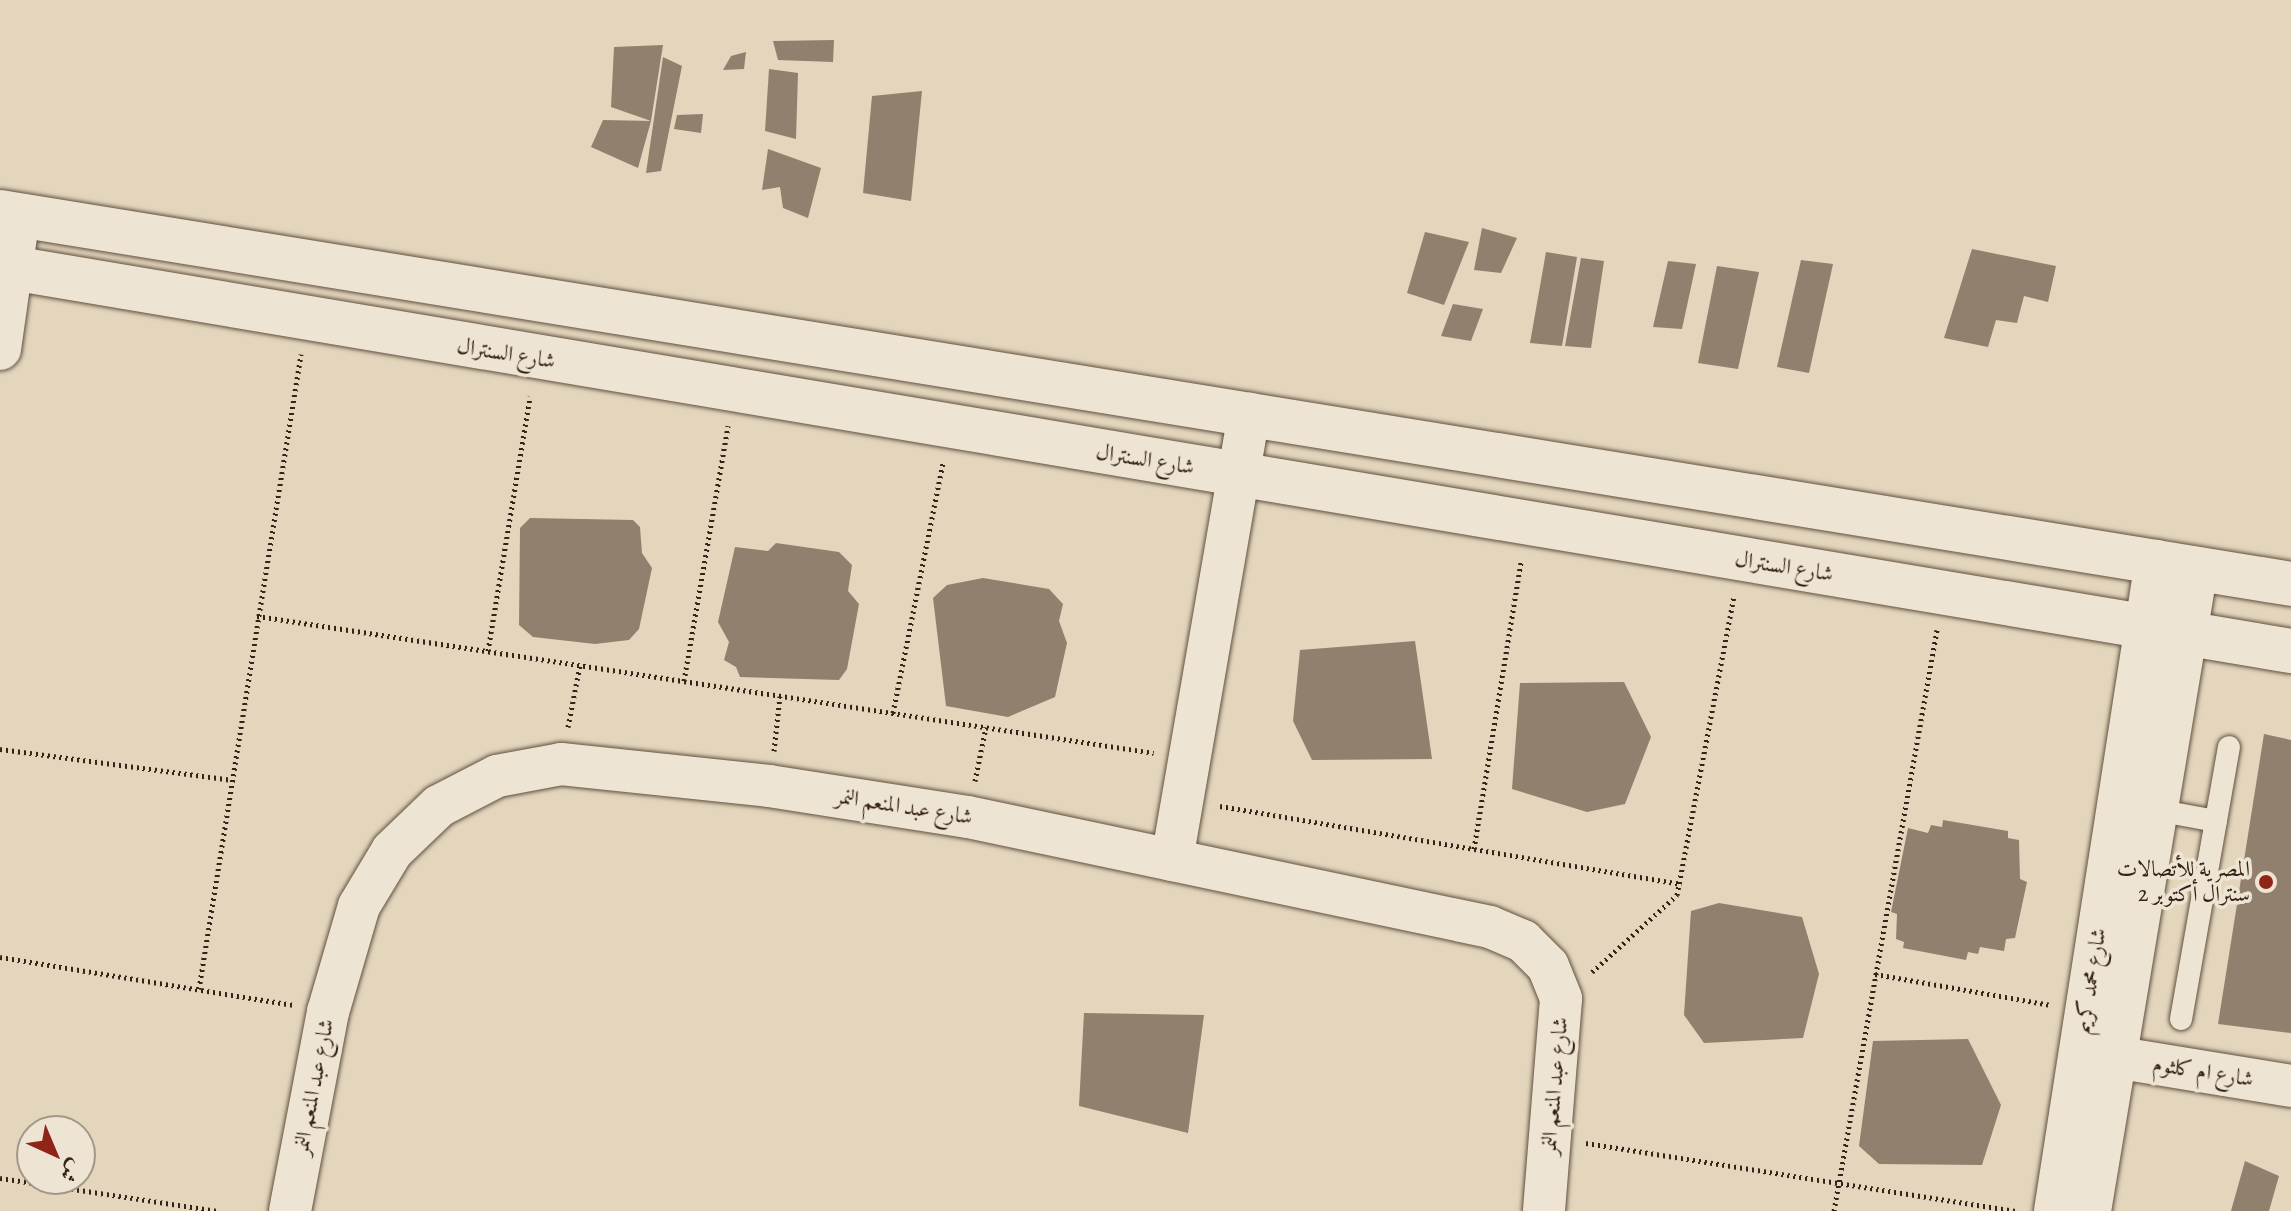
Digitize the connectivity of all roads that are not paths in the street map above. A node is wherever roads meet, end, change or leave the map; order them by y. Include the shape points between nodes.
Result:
1 (10, 213) edge
2 (5, 267) edge
3 (0, 349) edge
4 (1249, 414) junction
5 (1238, 476) junction
6 (2177, 565) junction
7 (2291, 584) edge
8 (2166, 630) junction
9 (2291, 651) edge
10 (2229, 747) dead end
11 (2156, 810) junction
12 (2216, 821) junction
13 (1172, 860) junction
14 (2181, 1019) dead end
15 (2114, 1057) junction
16 (2291, 1086) edge
17 (290, 1211) edge
18 (1544, 1211) edge
19 (2055, 1211) edge
20 (2090, 1211) edge

1 - 2 street
1 - 4 street
2 - 3 street
2 - 5 street, شارع السنترال
4 - 5 street
4 - 6 street
5 - 8 street, شارع السنترال
5 - 13 street
6 - 7 street
6 - 8 street, شارع محمد كريم
8 - 9 street, شارع السنترال
8 - 11 street, شارع محمد كريم
8 - 19 street, شارع محمد كريم via 2086,1011
10 - 12 lane
11 - 12 lane
11 - 15 street, شارع محمد كريم
12 - 14 lane
13 - 17 street, شارع عبد المنعم النمر via 968,817 769,786 561,764 497,776 439,806 392,851 359,906 328,1012
13 - 18 street, شارع عبد المنعم النمر via 1490,927 1523,941 1548,966 1561,999
15 - 16 street, شارع ام كلثوم
15 - 20 street, شارع محمد كريم

